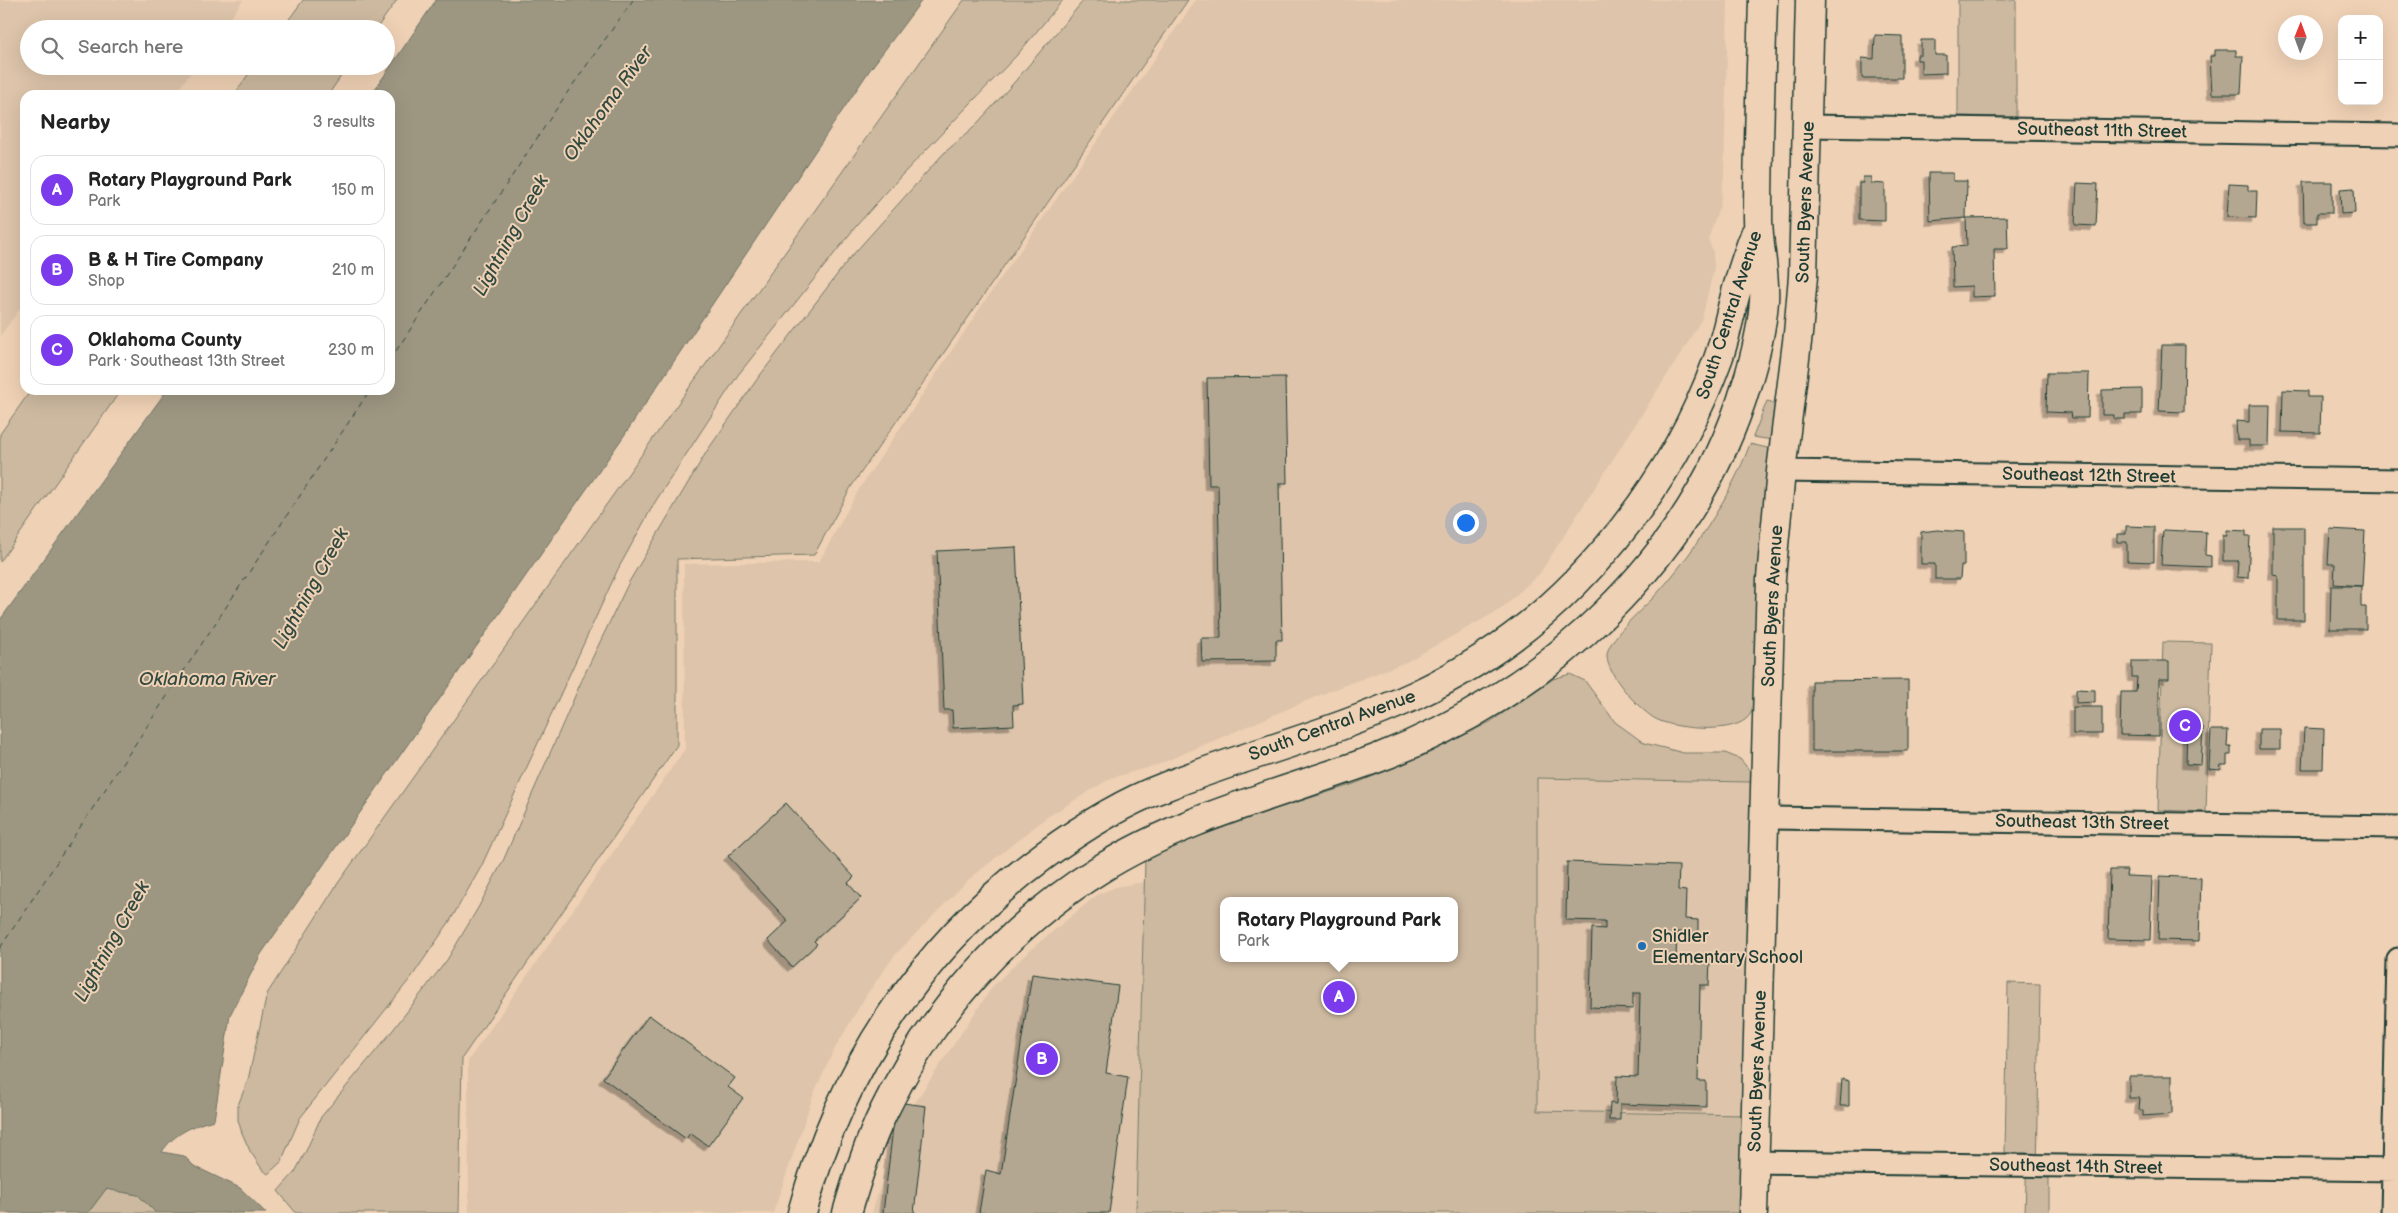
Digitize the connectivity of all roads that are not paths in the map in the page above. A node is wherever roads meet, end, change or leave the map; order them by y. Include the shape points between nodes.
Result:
1 (1763, 0) edge
2 (1810, 0) edge
3 (1807, 126) junction
4 (2398, 135) edge
5 (1758, 223) junction
6 (1781, 471) junction
7 (2398, 480) edge
8 (1766, 818) junction
9 (2398, 827) edge
10 (2398, 959) edge
11 (1753, 1162) junction
12 (2396, 1170) edge
13 (802, 1213) edge
14 (847, 1213) edge
15 (1752, 1213) edge
16 (2392, 1213) edge

1 - 5 main road
2 - 3 main road, South Byers Avenue
3 - 4 street, Southeast 11th Street
3 - 6 main road, South Byers Avenue via 1803,284
5 - 13 main road, South Central Avenue via 1719,356 1688,428 1669,463 1624,529 1573,585 1514,635 1450,677 1379,711 1196,774 1124,805 1066,840 1002,888 941,948 910,985 872,1042 829,1130
5 - 14 main road, South Central Avenue via 1764,299 1758,341 1734,422 1698,498 1655,558 1622,596 1570,647 1530,678 1453,724 1379,757 1228,809 1160,837 1097,871 1039,913 986,963 918,1050 870,1143
6 - 7 street, Southeast 12th Street
6 - 8 main road, South Byers Avenue via 1772,578
8 - 9 street, Southeast 13th Street
8 - 11 main road, South Byers Avenue
10 - 12 street
11 - 12 street, Southeast 14th Street
11 - 15 main road, South Byers Avenue
12 - 16 street

